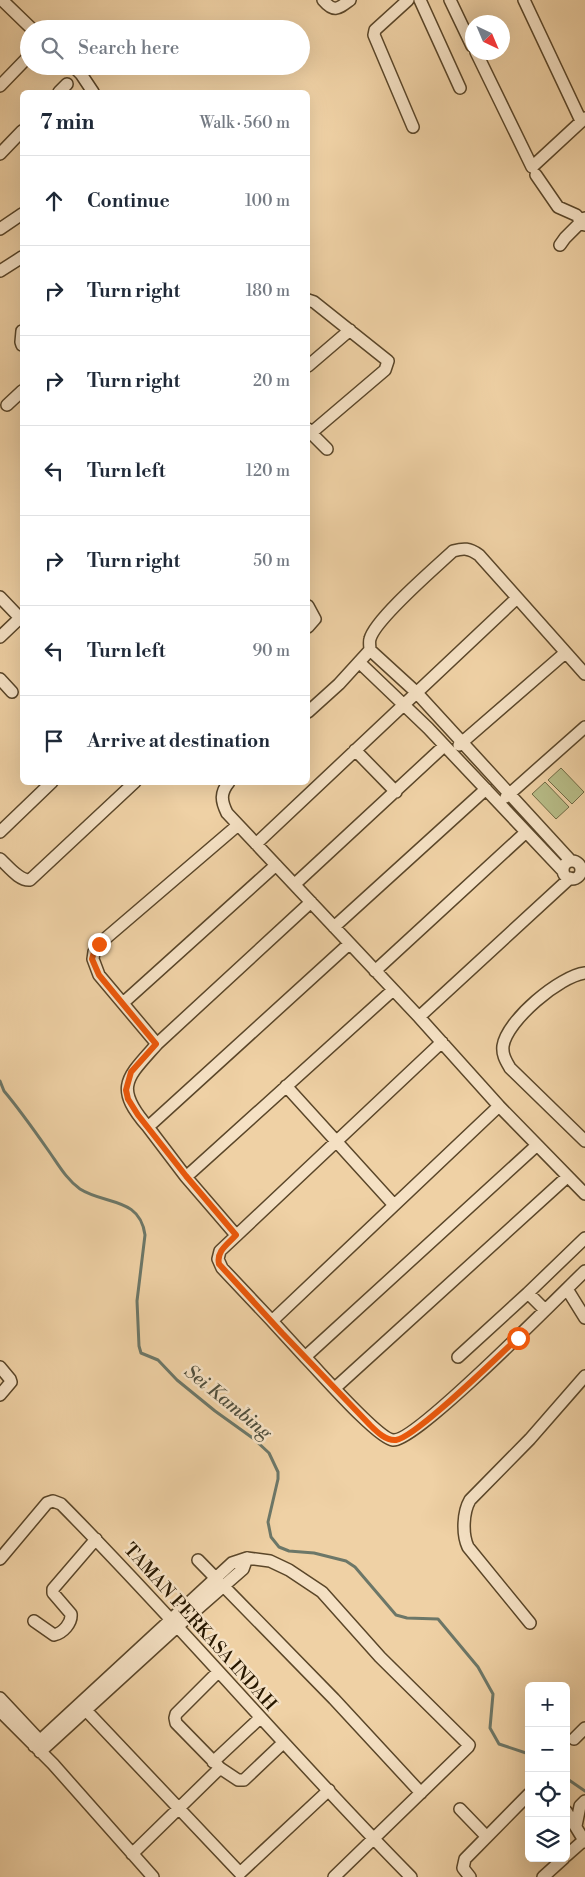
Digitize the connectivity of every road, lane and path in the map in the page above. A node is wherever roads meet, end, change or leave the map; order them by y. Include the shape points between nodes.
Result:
1 (323, 0) edge
2 (350, 0) edge
3 (408, 0) edge
4 (420, 0) edge
5 (450, 0) edge
6 (524, 0) edge
7 (3, 2) edge
8 (22, 20) edge
9 (465, 31) edge
10 (480, 60) edge
11 (20, 65) edge
12 (82, 75) edge
13 (67, 84) dead end
14 (0, 86) edge
15 (460, 88) dead end
16 (61, 90) edge
17 (92, 90) edge
18 (583, 120) edge
19 (413, 127) dead end
20 (20, 133) edge
21 (0, 154) edge
22 (536, 175) dead end
23 (20, 215) edge
24 (583, 217) edge
25 (0, 229) edge
26 (560, 245) dead end
27 (20, 258) edge
28 (0, 271) edge
29 (310, 301) edge
30 (350, 330) junction
31 (310, 364) edge
32 (20, 393) edge
33 (7, 405) dead end
34 (310, 430) edge
35 (310, 432) edge
36 (327, 449) dead end
37 (0, 597) edge
38 (517, 598) junction
39 (310, 609) edge
40 (20, 616) edge
41 (20, 620) edge
42 (310, 625) edge
43 (0, 637) edge
44 (370, 650) junction
45 (565, 653) junction
46 (360, 663) junction
47 (585, 674) edge
48 (0, 679) edge
49 (12, 692) dead end
50 (416, 692) junction
51 (403, 704) junction
52 (310, 710) edge
53 (585, 727) edge
54 (463, 741) junction
55 (448, 749) junction
56 (355, 750) junction
57 (49, 785) edge
58 (132, 785) edge
59 (227, 785) edge
60 (486, 788) junction
61 (396, 792) junction
62 (510, 792) junction
63 (499, 803) junction
64 (238, 825) junction
65 (0, 832) edge
66 (525, 833) junction
67 (256, 844) junction
68 (0, 859) edge
69 (578, 859) edge
70 (276, 865) junction
71 (574, 876) edge
72 (294, 884) junction
73 (311, 902) junction
74 (334, 927) junction
75 (349, 944) junction
76 (375, 971) junction
77 (585, 973) edge
78 (392, 990) junction
79 (123, 1003) junction
80 (418, 1017) junction
81 (442, 1042) junction
82 (156, 1044) junction
83 (286, 1086) junction
84 (499, 1106) junction
85 (148, 1126) junction
86 (336, 1141) junction
87 (585, 1141) edge
88 (536, 1146) junction
89 (186, 1176) junction
90 (567, 1177) junction
91 (585, 1194) edge
92 (394, 1206) junction
93 (236, 1235) junction
94 (585, 1238) edge
95 (585, 1270) edge
96 (567, 1289) junction
97 (528, 1293) junction
98 (545, 1310) junction
99 (585, 1318) edge
100 (272, 1321) junction
101 (305, 1357) junction
102 (458, 1357) dead end
103 (0, 1367) edge
104 (585, 1376) edge
105 (335, 1388) junction
106 (0, 1395) edge
107 (96, 1539) junction
108 (0, 1558) edge
109 (247, 1558) junction
110 (198, 1560) dead end
111 (215, 1577) junction
112 (224, 1586) junction
113 (200, 1598) junction
114 (34, 1621) dead end
115 (174, 1622) junction
116 (530, 1623) dead end
117 (218, 1672) junction
118 (0, 1698) edge
119 (83, 1707) junction
120 (0, 1711) edge
121 (260, 1718) junction
122 (585, 1728) edge
123 (574, 1739) dead end
124 (283, 1743) junction
125 (40, 1746) junction
126 (216, 1765) junction
127 (329, 1790) junction
128 (421, 1793) junction
129 (525, 1798) edge
130 (583, 1803) edge
131 (570, 1804) edge
132 (179, 1809) junction
133 (460, 1809) dead end
134 (570, 1817) edge
135 (576, 1826) junction
136 (486, 1836) junction
137 (373, 1838) junction
138 (584, 1841) edge
139 (570, 1853) edge
140 (132, 1854) junction
141 (560, 1862) edge
142 (342, 1868) junction
143 (238, 1875) edge
144 (154, 1877) edge
145 (334, 1877) edge
146 (351, 1877) edge
147 (411, 1877) edge
148 (470, 1877) edge
149 (543, 1877) edge

1 - 2 street via 335,9
3 - 19 street via 375,30 374,35
4 - 15 street
5 - 9 street
6 - 18 street
7 - 8 street
10 - 18 street via 532,167
11 - 14 street
12 - 17 street
13 - 16 street
20 - 21 street
22 - 24 street via 558,207
23 - 25 street
24 - 26 street
27 - 28 street
29 - 30 street
30 - 31 street
30 - 34 street via 385,357 388,365
32 - 33 street
35 - 36 street
37 - 40 street
38 - 44 street via 479,555 463,548 453,551 387,614 373,632
38 - 45 street
38 - 50 street
39 - 42 street via 316,619
41 - 43 street
44 - 46 street
44 - 50 street
45 - 47 street
45 - 54 street
46 - 51 street
46 - 52 street
48 - 49 street
50 - 51 street
50 - 54 street
51 - 55 street
51 - 56 street
53 - 62 street
54 - 55 street
54 - 62 street
55 - 60 street
55 - 61 street
56 - 61 street
56 - 67 street
57 - 65 street
58 - 68 street via 30,880 21,877
59 - 64 street via 222,791 222,804
60 - 63 street
60 - 74 street
61 - 72 street
62 - 63 street
62 - 69 street
63 - 66 street
64 - 67 street
64 - 79 street via 99,944 92,959 94,966
66 - 71 street
66 - 76 street
67 - 70 street
69 - 71 street via 581,868
69 - 71 street via 564,864
70 - 72 street
70 - 79 street
71 - 80 street
72 - 73 street
73 - 74 street
73 - 82 street
74 - 75 street
75 - 76 street
75 - 85 street
76 - 78 street
77 - 87 street via 567,978 542,996 509,1032 503,1048 510,1068
78 - 80 street
78 - 83 street
79 - 82 street
80 - 81 street
81 - 84 street
81 - 86 street
82 - 85 street via 131,1072 126,1090 132,1106
83 - 86 street
83 - 89 street
84 - 88 street
84 - 92 street
85 - 89 street
86 - 92 street
86 - 93 street
88 - 90 street
88 - 101 street
89 - 93 street
90 - 91 street
90 - 105 street
92 - 100 street
93 - 100 street via 220,1251 219,1264
94 - 97 street
95 - 96 street
96 - 98 street
96 - 99 street
97 - 98 street
97 - 102 street
98 - 105 street via 436,1413 404,1438 384,1437
100 - 101 street
101 - 105 street
103 - 106 street via 11,1382
104 - 116 street via 530,1439 470,1500 465,1513 468,1547
107 - 108 street, TAMAN PERKASA INDAH via 61,1504 50,1501
107 - 114 street via 54,1586 53,1593 71,1614 66,1627 54,1635
107 - 115 street, TAMAN PERKASA INDAH
109 - 111 street via 232,1563
109 - 112 street via 243,1569
109 - 128 street via 270,1561 322,1592 380,1657 469,1743
110 - 111 street
111 - 112 street
111 - 113 street
112 - 113 street
112 - 128 street
113 - 115 street
115 - 117 street, TAMAN PERKASA INDAH
115 - 119 street
117 - 121 street, TAMAN PERKASA INDAH
117 - 126 street via 175,1718 176,1723
118 - 125 street
119 - 125 street
119 - 132 street
120 - 125 street
121 - 124 street, TAMAN PERKASA INDAH
121 - 126 street
122 - 123 street
124 - 126 street via 244,1780 238,1780
124 - 127 street, TAMAN PERKASA INDAH
125 - 140 street
126 - 132 street
127 - 137 street, TAMAN PERKASA INDAH
127 - 143 street
128 - 137 street
129 - 136 street
130 - 131 street
130 - 135 street
132 - 140 street
132 - 143 street
133 - 136 street
134 - 135 street
135 - 138 street
136 - 148 street via 464,1860 463,1868
137 - 142 street
137 - 147 street, TAMAN PERKASA INDAH
138 - 139 street
140 - 144 street
141 - 149 street
142 - 145 street
142 - 146 street

